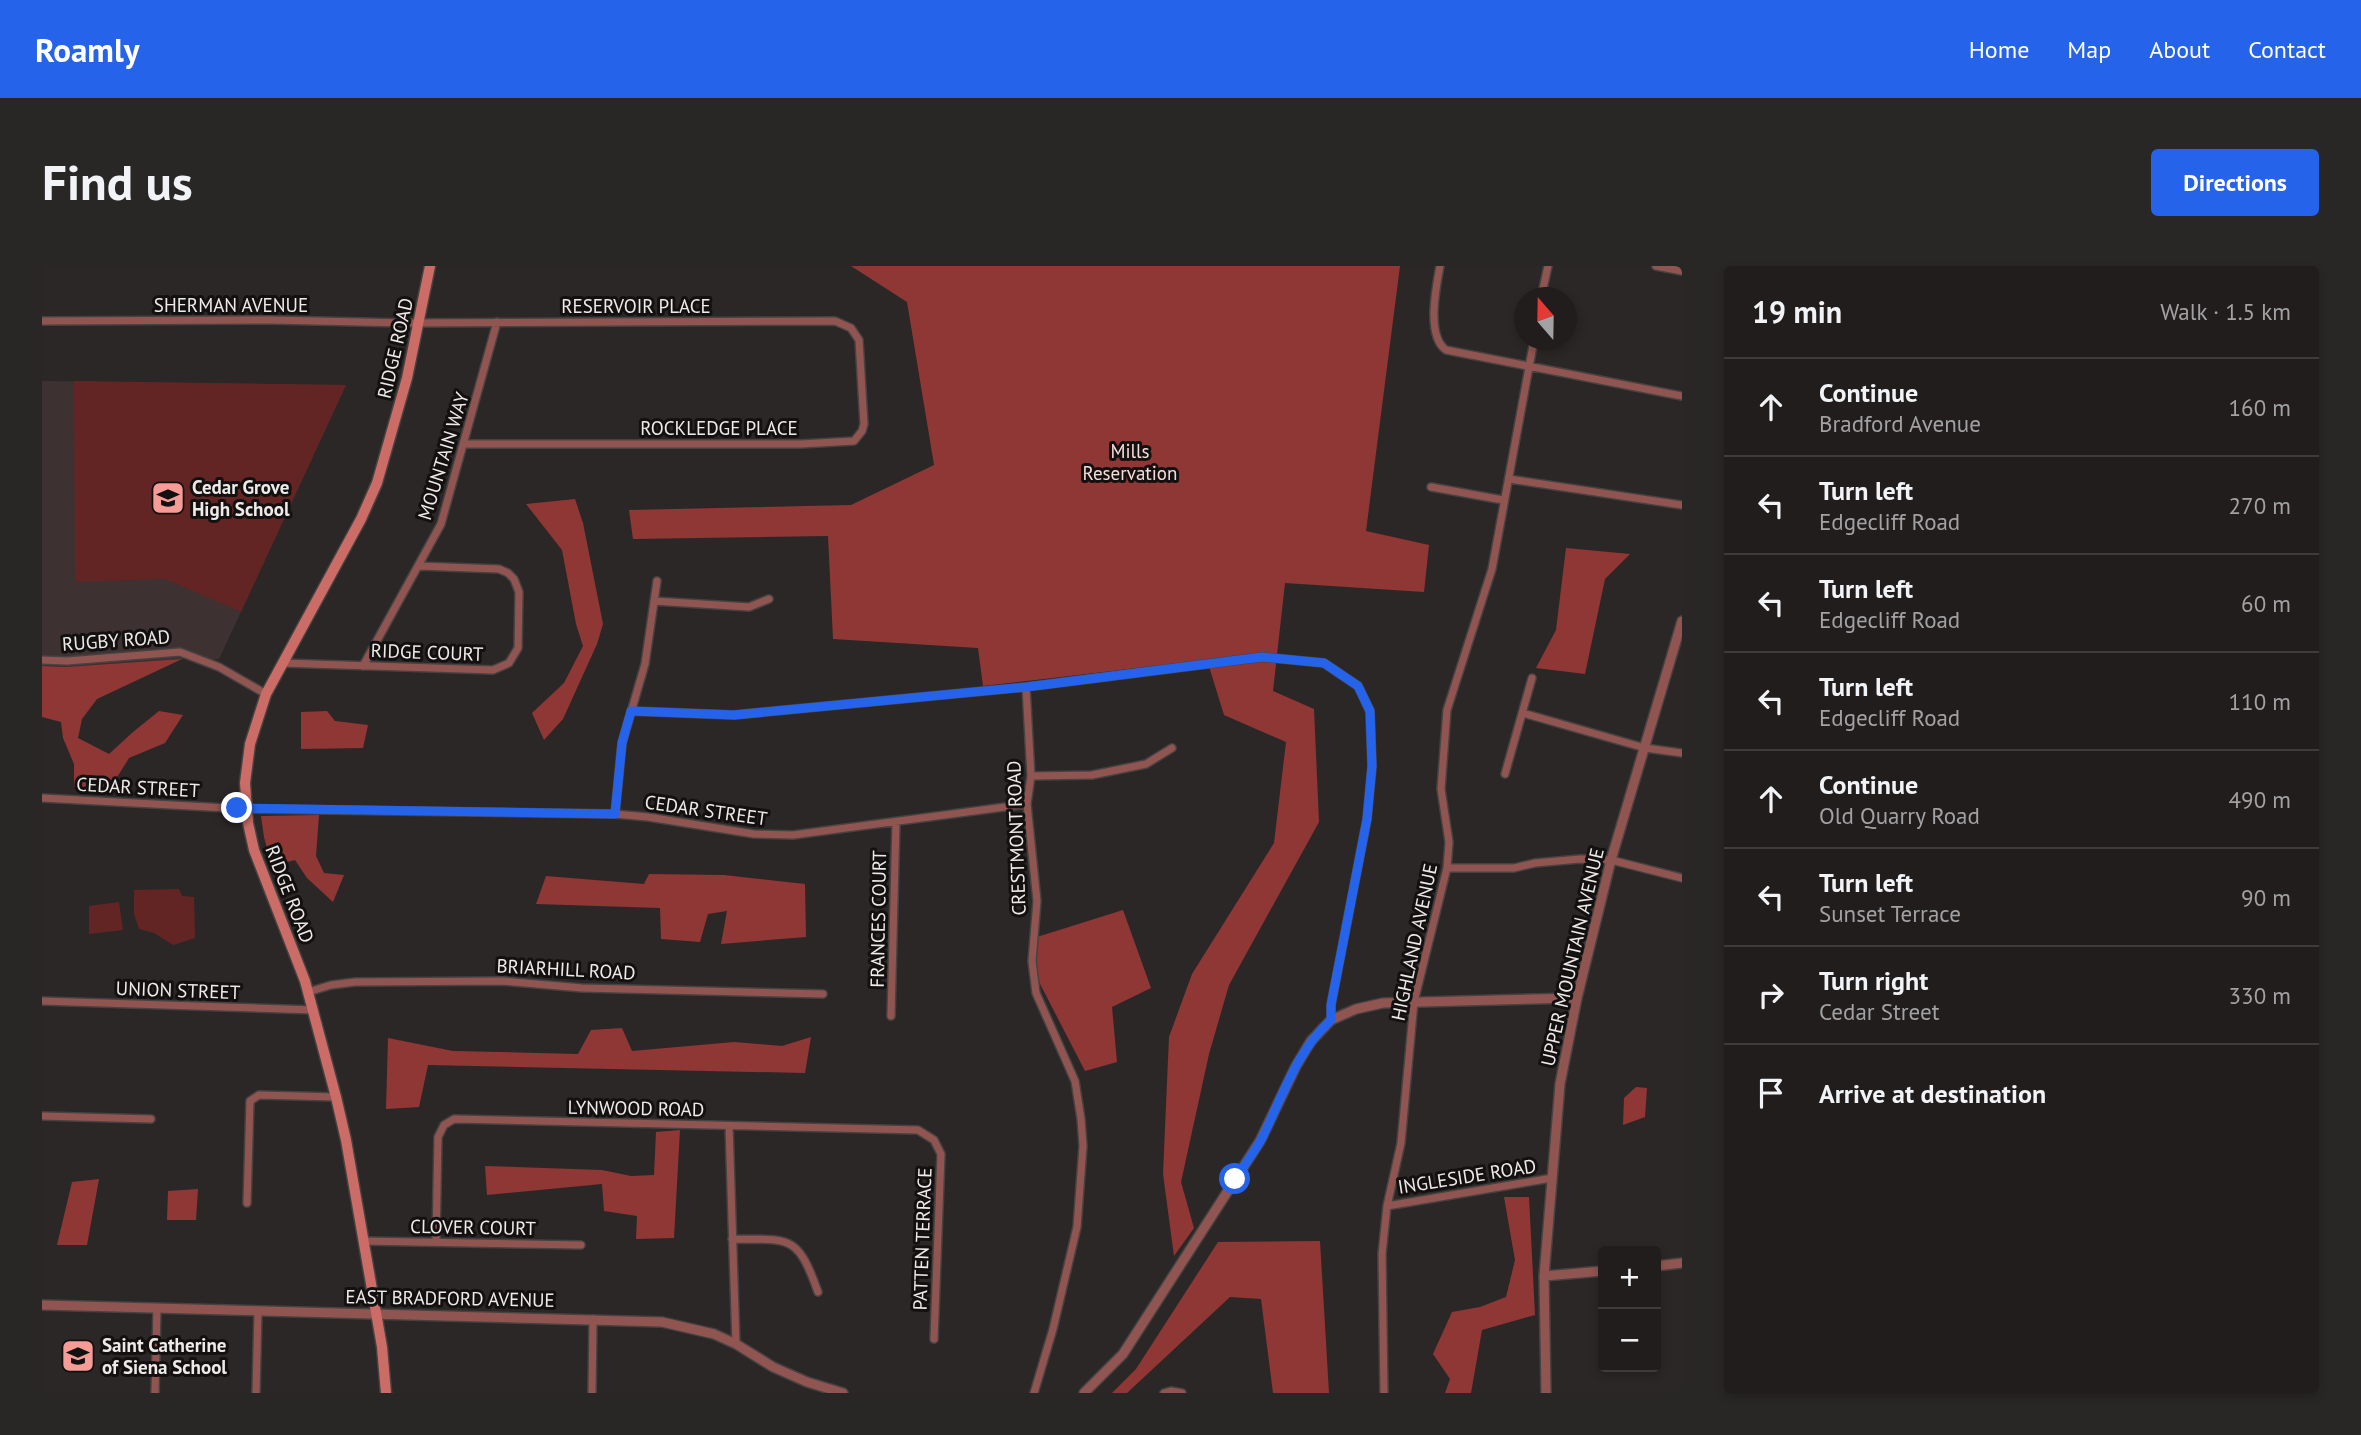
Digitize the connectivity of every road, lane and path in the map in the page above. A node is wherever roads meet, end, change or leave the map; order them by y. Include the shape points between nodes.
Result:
1 (430, 266) edge
2 (1440, 266) edge
3 (1548, 266) edge
4 (1656, 266) edge
5 (1682, 271) edge
6 (1543, 287) edge
7 (42, 321) edge
8 (497, 322) junction
9 (419, 323) junction
10 (851, 328) joint
11 (1532, 350) edge
12 (1529, 366) junction
13 (1682, 396) edge
14 (465, 444) junction
15 (1508, 480) junction
16 (1431, 487) dead end
17 (1503, 500) junction
18 (1682, 505) edge
19 (419, 566) junction
20 (657, 581) dead end
21 (769, 600) dead end
22 (654, 601) junction
23 (1682, 621) edge
24 (42, 660) edge
25 (282, 663) junction
26 (363, 666) junction
27 (1532, 678) dead end
28 (1026, 687) junction
29 (265, 694) junction
30 (631, 711) junction
31 (1523, 713) junction
32 (1172, 748) dead end
33 (1645, 748) junction
34 (1682, 753) edge
35 (1505, 774) dead end
36 (1031, 776) junction
37 (42, 798) edge
38 (1027, 804) junction
39 (246, 809) junction
40 (615, 814) junction
41 (896, 822) junction
42 (1611, 860) junction
43 (1447, 868) junction
44 (1682, 878) edge
45 (308, 992) junction
46 (824, 994) dead end
47 (1577, 998) junction
48 (42, 1001) edge
49 (1414, 1002) junction
50 (313, 1010) junction
51 (891, 1016) dead end
52 (1331, 1020) junction
53 (336, 1097) junction
54 (42, 1116) edge
55 (151, 1119) dead end
56 (729, 1126) junction
57 (1552, 1178) junction
58 (247, 1203) dead end
59 (1387, 1206) junction
60 (732, 1239) junction
61 (363, 1241) junction
62 (436, 1242) junction
63 (581, 1245) dead end
64 (1682, 1263) edge
65 (1661, 1265) edge
66 (1598, 1271) edge
67 (1544, 1276) junction
68 (818, 1292) dead end
69 (42, 1305) edge
70 (156, 1308) junction
71 (258, 1310) junction
72 (376, 1313) junction
73 (593, 1319) junction
74 (934, 1339) dead end
75 (736, 1344) junction
76 (831, 1392) edge
77 (155, 1393) edge
78 (256, 1393) edge
79 (386, 1393) edge
80 (592, 1393) edge
81 (843, 1393) edge
82 (1034, 1393) edge
83 (1084, 1393) edge
84 (1164, 1393) edge
85 (1182, 1393) edge
86 (1384, 1393) edge
87 (1546, 1393) edge

1 - 9 main road, RIDGE ROAD
2 - 12 street via 1435,332 1441,346
3 - 6 street
4 - 5 street
7 - 9 street, SHERMAN AVENUE
8 - 9 street, RESERVOIR PLACE
8 - 10 street, RESERVOIR PLACE via 835,321
8 - 14 street, MOUNTAIN WAY
9 - 25 main road, RIDGE ROAD via 405,388 372,495
10 - 14 street, ROCKLEDGE PLACE via 861,344 864,424 854,440
11 - 12 street, HIGHLAND AVENUE
12 - 13 street
12 - 15 street, HIGHLAND AVENUE
14 - 19 street, MOUNTAIN WAY via 441,524
15 - 17 street, HIGHLAND AVENUE
15 - 18 street
16 - 17 street
17 - 43 street, HIGHLAND AVENUE via 1492,569 1447,710 1441,789 1449,842
19 - 26 street, MOUNTAIN WAY
19 - 26 street, RIDGE COURT via 499,569 511,576 519,592 514,656 493,670
20 - 22 street
21 - 22 street via 749,607
22 - 30 street via 645,664
23 - 33 street, UPPER MOUNTAIN AVENUE
24 - 29 street, RUGBY ROAD via 180,652 219,667
25 - 26 street, RIDGE COURT
25 - 29 main road, RIDGE ROAD
27 - 31 street
28 - 30 street via 734,715
28 - 36 street, CRESTMONT ROAD
28 - 52 street via 1262,657 1324,663 1358,686 1370,711 1372,766 1367,819
29 - 39 main road, RIDGE ROAD via 250,744
30 - 40 street via 622,743
31 - 33 street
31 - 35 street
32 - 36 street via 1146,764 1093,775
33 - 34 street
33 - 42 street, UPPER MOUNTAIN AVENUE
36 - 38 street, CRESTMONT ROAD
37 - 39 street, CEDAR STREET
38 - 41 street, CEDAR STREET
38 - 82 street, CRESTMONT ROAD via 1037,901 1032,961 1036,993 1075,1081 1083,1146 1077,1227
39 - 40 street, CEDAR STREET
39 - 45 main road, RIDGE ROAD via 259,864
40 - 41 street, CEDAR STREET via 779,835
41 - 51 street, FRANCES COURT
42 - 43 street
42 - 44 street
42 - 47 street, UPPER MOUNTAIN AVENUE
43 - 49 street, HIGHLAND AVENUE
45 - 46 street, BRIARHILL ROAD via 355,982 503,981 582,988
45 - 50 main road, RIDGE ROAD
47 - 49 street
47 - 57 street, UPPER MOUNTAIN AVENUE via 1560,1084
48 - 50 street, UNION STREET
49 - 52 street via 1367,1005
49 - 59 street, HIGHLAND AVENUE via 1401,1143
50 - 53 main road, RIDGE ROAD
52 - 83 street via 1303,1053 1260,1141 1124,1354
53 - 58 street via 259,1096 250,1101
53 - 61 main road, RIDGE ROAD
54 - 55 street
56 - 60 street, LYNWOOD ROAD
56 - 62 street, LYNWOOD ROAD via 450,1121 439,1137
56 - 74 street, PATTEN TERRACE via 918,1130 930,1137 941,1154
57 - 59 street, INGLESIDE ROAD
57 - 67 street, UPPER MOUNTAIN AVENUE
59 - 86 street, HIGHLAND AVENUE via 1382,1254
60 - 68 street via 793,1245 807,1261
60 - 75 street, LYNWOOD ROAD
61 - 62 street, CLOVER COURT
61 - 72 main road, RIDGE ROAD
62 - 63 street, CLOVER COURT
64 - 65 street
66 - 67 street
67 - 87 street, UPPER MOUNTAIN AVENUE
69 - 70 street, EAST BRADFORD AVENUE
70 - 71 street, EAST BRADFORD AVENUE
70 - 77 street
71 - 72 street, EAST BRADFORD AVENUE
71 - 78 street
72 - 73 street, EAST BRADFORD AVENUE
72 - 79 main road, RIDGE ROAD
73 - 75 street, EAST BRADFORD AVENUE via 676,1324
73 - 80 street
75 - 76 street, EAST BRADFORD AVENUE via 773,1367
76 - 81 street, EAST BRADFORD AVENUE
84 - 85 street

